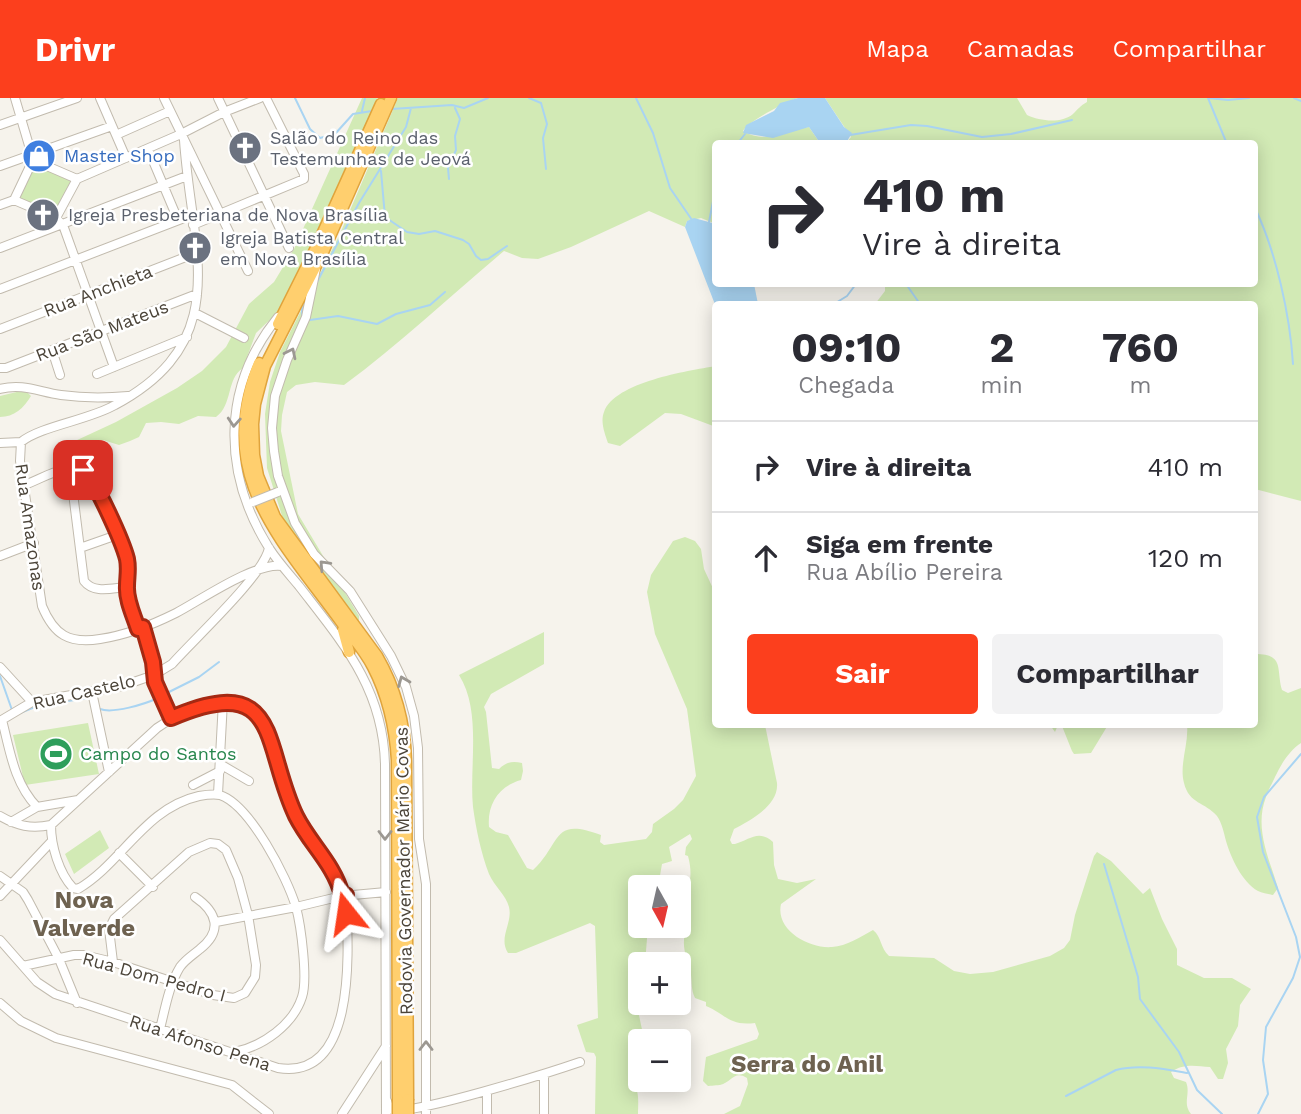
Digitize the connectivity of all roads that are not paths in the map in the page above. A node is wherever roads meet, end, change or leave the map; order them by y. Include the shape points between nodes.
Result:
1 (15, 98) edge
2 (77, 98) edge
3 (100, 98) edge
4 (164, 98) edge
5 (218, 98) edge
6 (260, 98) edge
7 (266, 98) edge
8 (383, 98) edge
9 (391, 98) edge
10 (170, 111) junction
11 (224, 111) junction
12 (22, 117) junction
13 (0, 125) edge
14 (112, 126) junction
15 (116, 135) junction
16 (183, 137) junction
17 (148, 149) junction
18 (32, 157) junction
19 (126, 158) junction
20 (0, 166) edge
21 (187, 176) junction
22 (77, 178) junction
23 (164, 185) junction
24 (264, 197) junction
25 (14, 200) junction
26 (0, 205) edge
27 (192, 215) junction
28 (222, 215) junction
29 (178, 220) junction
30 (59, 221) junction
31 (193, 225) junction
32 (0, 248) edge
33 (289, 248) dead end
34 (196, 253) junction
35 (76, 260) junction
36 (316, 265) junction
37 (248, 271) dead end
38 (0, 289) edge
39 (197, 294) junction
40 (88, 295) junction
41 (287, 306) junction
42 (195, 313) junction
43 (0, 330) edge
44 (103, 330) junction
45 (187, 337) junction
46 (244, 338) dead end
47 (52, 350) junction
48 (114, 367) junction
49 (3, 368) edge
50 (97, 374) dead end
51 (60, 375) dead end
52 (0, 389) edge
53 (129, 396) junction
54 (21, 442) junction
55 (0, 443) edge
56 (70, 469) junction
57 (24, 485) junction
58 (280, 491) junction
59 (251, 503) junction
60 (117, 535) junction
61 (34, 543) junction
62 (80, 548) junction
63 (269, 548) junction
64 (0, 555) edge
65 (282, 566) junction
66 (254, 572) junction
67 (127, 587) junction
68 (340, 620) junction
69 (140, 628) junction
70 (349, 652) junction
71 (0, 667) edge
72 (154, 675) junction
73 (92, 692) junction
74 (223, 701) junction
75 (32, 702) junction
76 (171, 718) junction
77 (1, 720) edge
78 (220, 767) junction
79 (109, 772) junction
80 (249, 781) dead end
81 (193, 785) dead end
82 (218, 794) junction
83 (78, 800) junction
84 (37, 807) junction
85 (0, 816) edge
86 (11, 822) junction
87 (51, 825) junction
88 (51, 842) junction
89 (118, 853) junction
90 (0, 876) edge
91 (12, 884) junction
92 (153, 887) junction
93 (386, 892) junction
94 (344, 895) junction
95 (0, 896) edge
96 (195, 897) dead end
97 (296, 908) junction
98 (248, 915) junction
99 (216, 922) junction
100 (0, 940) edge
101 (59, 958) junction
102 (113, 962) junction
103 (23, 966) junction
104 (173, 981) junction
105 (0, 1003) edge
106 (77, 1003) junction
107 (160, 1029) junction
108 (386, 1046) junction
109 (235, 1052) junction
110 (580, 1062) dead end
111 (544, 1074) junction
112 (427, 1093) junction
113 (487, 1094) junction
114 (386, 1095) junction
115 (403, 1099) junction
116 (442, 1111) edge
117 (405, 1113) edge
118 (426, 1113) edge
119 (269, 1114) edge
120 (342, 1114) edge
121 (386, 1114) edge
122 (487, 1114) edge
123 (544, 1114) edge

1 - 12 street
2 - 12 street
3 - 14 street
4 - 10 street
5 - 11 street
6 - 11 street
7 - 24 street via 304,174 302,181
8 - 41 highway, Rodovia Governador Mário Covas
9 - 36 highway, Rodovia Governador Mário Covas
10 - 15 street
10 - 16 street
11 - 16 street
11 - 24 street
12 - 13 street
12 - 18 street
14 - 15 street
14 - 18 street
15 - 19 street
16 - 17 street
16 - 21 street, Rua Amazonas
16 - 28 street
17 - 19 street
17 - 23 street
18 - 20 street
18 - 22 street
18 - 25 street
19 - 22 street
21 - 23 street
21 - 27 street, Rua Amazonas
22 - 30 street
23 - 29 street
23 - 30 street
24 - 28 street
24 - 33 street
25 - 26 street
25 - 30 street
27 - 29 street
27 - 31 street, Rua Amazonas
28 - 31 street
28 - 37 street
29 - 35 street
30 - 32 street
30 - 35 street
31 - 34 street, Rua Amazonas
34 - 39 street, Rua Amazonas
34 - 40 street, Rua Anchieta
35 - 38 street
35 - 40 street
58 -> 36 street, Rodovia Governador Mário Covas via 273,440 275,396 306,317
36 - 115 highway, Rodovia Governador Mário Covas via 261,377 254,414 254,455 261,487 275,517 377,656 400,711 406,761
39 - 42 street, Rua Amazonas
39 - 44 street, Rua São Mateus
40 - 43 street, Rua Anchieta
40 - 44 street
41 -> 59 street via 255,349 236,401 236,458
41 - 68 highway, Rodovia Governador Mário Covas via 253,378 244,426 247,461 271,526
42 - 45 street, Rua Amazonas
42 - 46 street
44 - 47 street, Rua São Mateus
44 - 48 street
45 - 48 street
45 - 53 street, Rua Amazonas via 176,358
47 - 49 street, Rua São Mateus
47 - 51 street
48 - 50 street
52 - 53 street via 24,386 57,395
53 - 54 street, Rua Amazonas
54 - 55 street
54 - 57 street, Rua Amazonas
56 - 57 street
56 - 60 street via 88,474
56 - 62 street
57 - 61 street, Rua Amazonas
58 - 59 street, bridge
112 -> 58 street, Rodovia Governador Mário Covas via 426,877 419,839 414,716 391,656 350,591 313,554
59 - 63 street
60 - 62 street
60 - 67 street via 127,558
61 - 64 street
61 - 69 street, Rua Amazonas via 42,606 61,635 95,640
62 - 67 street via 84,581 89,587
63 - 65 street
63 - 66 street
65 - 66 street, Rua Amazonas
65 - 70 street
66 - 69 street, Rua Amazonas
66 - 72 street, Rua Castelo via 172,664
67 - 69 street
68 - 70 highway
68 - 115 highway, Rodovia Governador Mário Covas via 377,676 395,738
69 - 72 street
70 -> 93 street via 371,692 384,739
71 - 75 street
72 - 73 street, Rua Castelo
72 - 76 street
73 - 75 street, Rua Castelo
73 - 79 street
74 - 76 street
74 - 78 street
74 - 94 street via 245,706 266,727 295,812
75 - 77 street, Rua Castelo
76 - 79 street
77 - 84 street via 18,781
78 - 80 street
78 - 81 street
78 - 82 street
79 - 83 street
82 - 89 street via 177,804
82 - 97 street via 235,804 265,840
83 - 84 street
83 - 87 street
84 - 86 street
85 - 86 street
86 - 87 street via 30,828
87 - 88 street
88 - 89 street via 75,889 100,873
88 - 91 street
89 - 92 street
90 - 91 street
91 - 95 street
91 - 101 street via 28,900
92 - 98 street via 189,852 218,844 232,859
92 - 102 street via 111,923
93 - 94 street
93 - 108 street
94 - 97 street
94 - 109 street, Rua Afonso Pena via 345,986 339,1023 326,1049 310,1066 289,1070
96 - 99 street
97 - 98 street
97 - 109 street via 304,972 302,996 278,1030
98 - 99 street
98 - 104 street, Rua Dom Pedro I via 256,965 245,993 226,998
99 - 104 street via 211,938 181,966
100 - 103 street, Rua Afonso Pena
101 - 102 street, Rua Dom Pedro I via 84,956
101 - 103 street, Rua Dom Pedro I
101 - 106 street
102 - 104 street, Rua Dom Pedro I
103 - 106 street, Rua Afonso Pena via 46,989
104 - 107 street
105 - 119 street via 21,1021 56,1038 232,1085
106 - 107 street, Rua Afonso Pena
107 - 109 street, Rua Afonso Pena
108 - 114 street
108 - 120 street
110 - 111 street
111 - 113 street
111 - 123 street
112 - 116 street
112 - 117 street via 422,1103
112 - 118 street, Rodovia Governador Mário Covas
113 - 116 street
113 - 122 street
114 - 117 street via 392,1110
114 - 121 street
115 - 117 highway, Rodovia Governador Mário Covas, bridge
116 - 118 street
117 - 118 street

